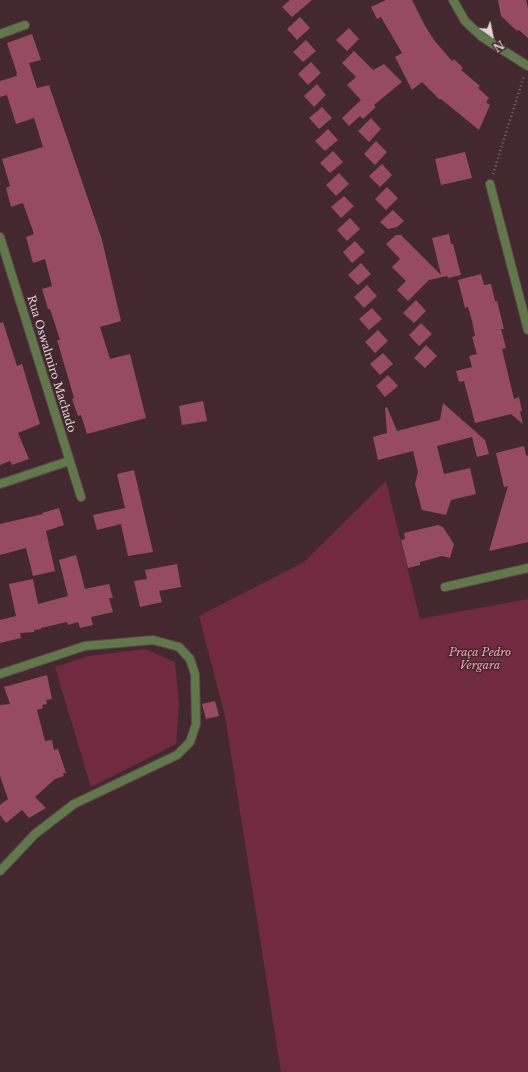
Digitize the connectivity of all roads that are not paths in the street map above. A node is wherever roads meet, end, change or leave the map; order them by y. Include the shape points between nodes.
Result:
1 (453, 0) edge
2 (25, 25) dead end
3 (0, 34) edge
4 (527, 66) edge
5 (490, 184) road end
6 (0, 237) edge
7 (525, 305) edge
8 (528, 330) edge
9 (69, 461) junction
10 (0, 484) edge
11 (81, 497) dead end
12 (528, 568) edge
13 (445, 587) dead end
14 (0, 674) edge
15 (0, 871) edge

1 - 4 street via 465,21 482,37
2 - 3 street
5 - 7 street
6 - 9 street, Rua Oswalmiro Machado
7 - 8 street
9 - 10 street
9 - 11 street, Rua Oswalmiro Machado
12 - 13 street
14 - 15 street via 85,646 153,640 180,647 190,659 195,674 196,724 190,742 177,755 74,804 35,834

